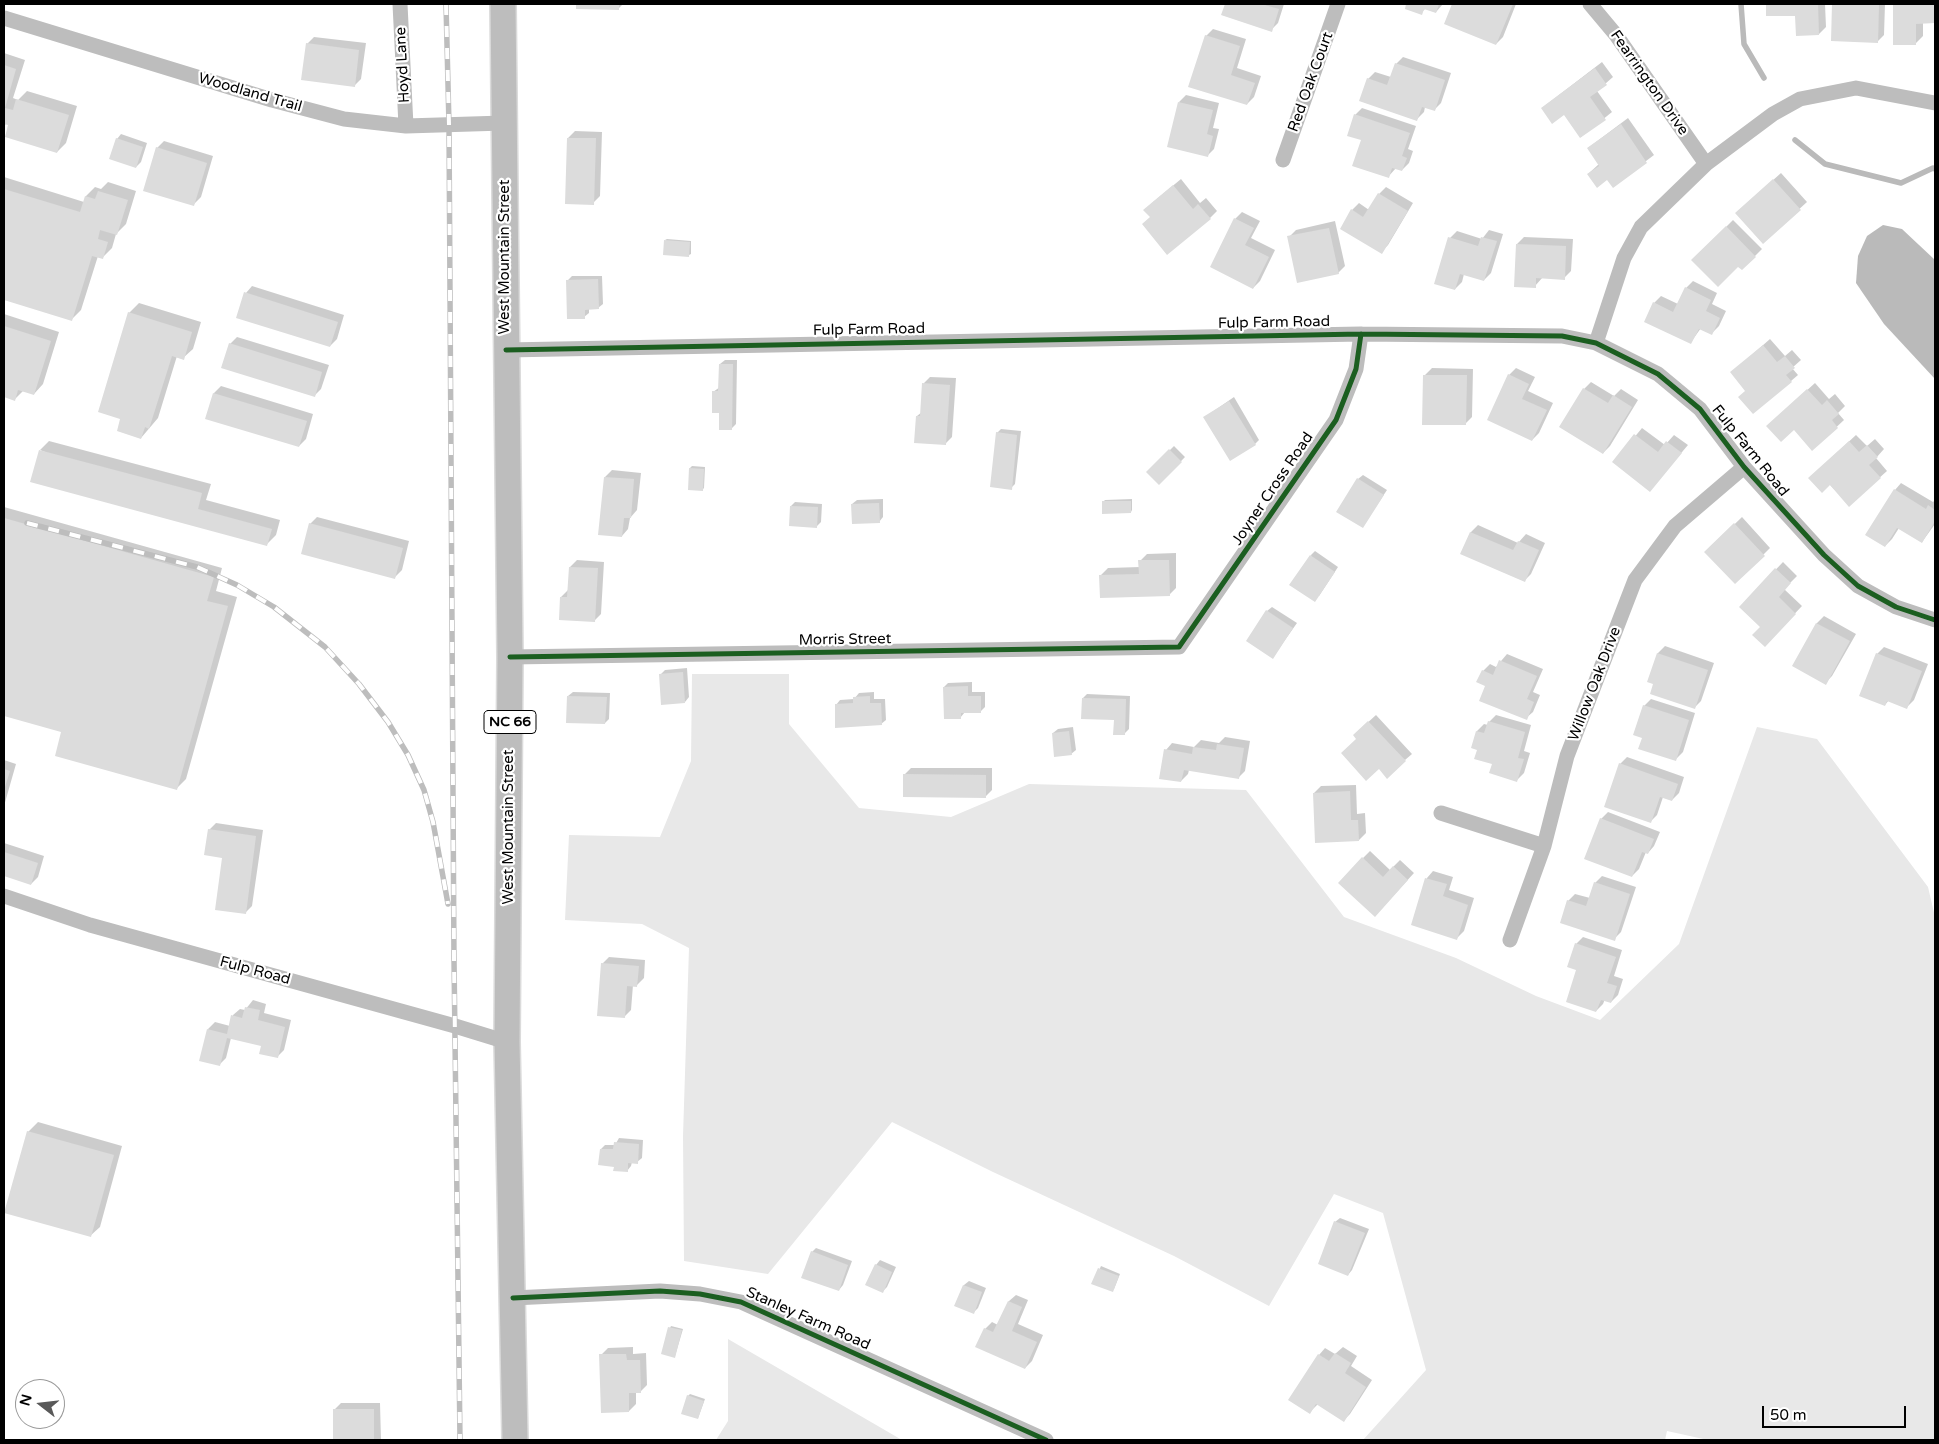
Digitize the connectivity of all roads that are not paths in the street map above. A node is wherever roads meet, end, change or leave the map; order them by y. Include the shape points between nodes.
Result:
1 (400, 4) edge
2 (503, 4) edge
3 (1338, 4) edge
4 (1590, 4) edge
5 (4, 18) edge
6 (1935, 103) edge
7 (504, 123) junction
8 (406, 126) junction
9 (1283, 160) dead end
10 (1706, 164) junction
11 (1361, 334) junction
12 (1596, 343) junction
13 (506, 350) junction
14 (1744, 467) junction
15 (1935, 620) edge
16 (1180, 647) joint
17 (510, 657) junction
18 (1440, 813) dead end
19 (1544, 846) junction
20 (4, 896) edge
21 (1510, 940) dead end
22 (507, 1042) junction
23 (513, 1298) junction
24 (515, 1440) edge
25 (1046, 1440) edge

1 - 8 street, Hoyd Lane
2 - 7 main road, West Mountain Street / NC 66
3 - 9 street, Red Oak Court
4 - 10 street, Fearrington Drive
5 - 8 street, Woodland Trail via 344,120
6 - 10 street via 1856,88 1800,100 1772,114
7 - 8 street, Woodland Trail
7 - 13 main road, West Mountain Street / NC 66
10 - 12 street via 1641,227 1624,258
11 - 12 street, Fulp Farm Road via 1562,336
11 - 13 street, Fulp Farm Road
11 - 16 street, Joyner Cross Road via 1356,369 1336,420
12 - 14 street, Fulp Farm Road via 1658,374 1700,409
13 - 17 main road, West Mountain Street / NC 66
14 - 15 street, Fulp Farm Road via 1824,555 1858,586 1896,607
14 - 19 street, Willow Oak Drive via 1675,526 1635,580 1567,756
16 - 17 street, Morris Street
17 - 22 main road, West Mountain Street / NC 66
18 - 19 street
19 - 21 street, Willow Oak Drive
20 - 22 street, Fulp Road via 90,925
22 - 23 main road, West Mountain Street / NC 66
23 - 24 main road, West Mountain Street / NC 66
23 - 25 street, Stanley Farm Road via 660,1291 741,1302

